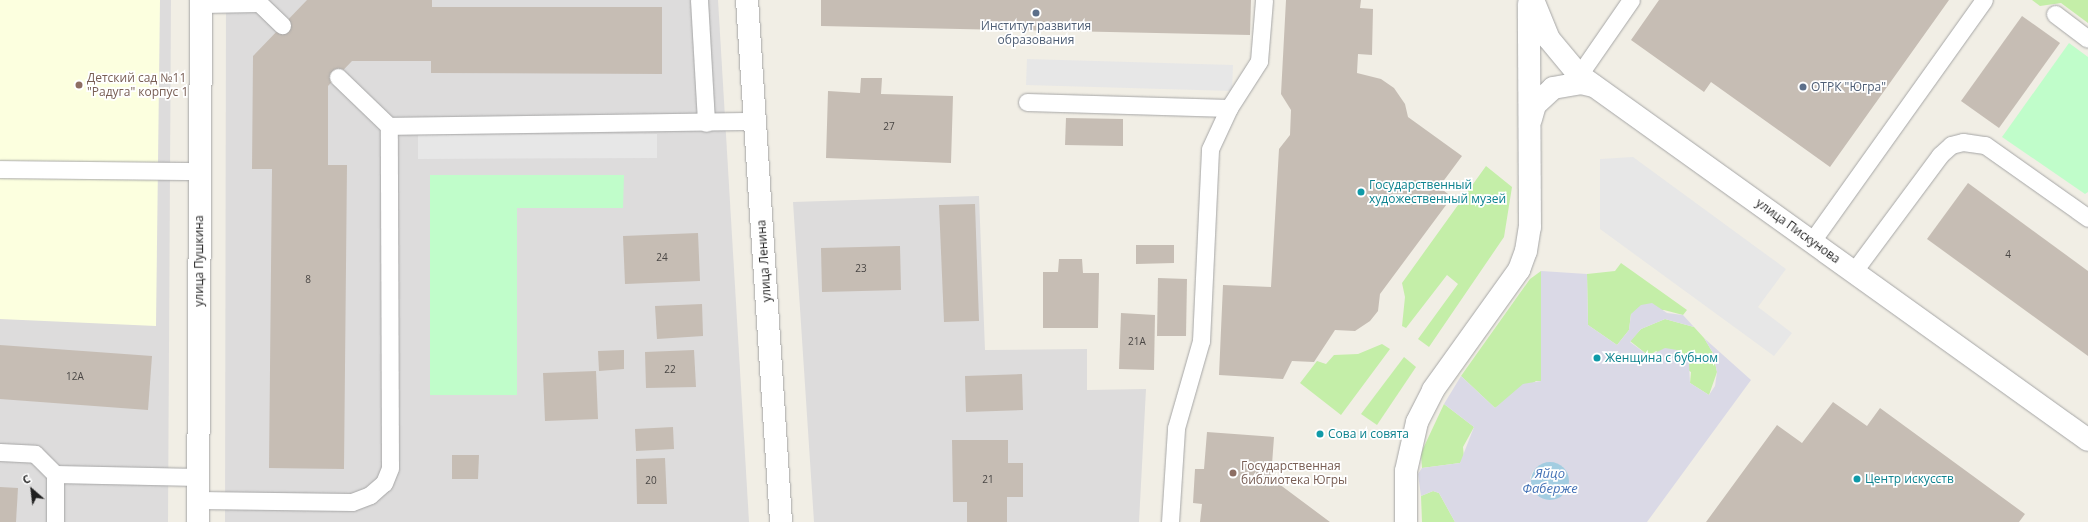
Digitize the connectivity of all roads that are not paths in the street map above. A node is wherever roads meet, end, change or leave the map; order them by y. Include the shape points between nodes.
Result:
1 (700, 0) edge
2 (747, 0) edge
3 (1264, 0) edge
4 (1529, 0) edge
5 (1533, 0) edge
6 (1631, 0) edge
7 (1984, 0) edge
8 (201, 2) edge
9 (261, 2) edge
10 (2055, 14) dead end
11 (282, 25) dead end
12 (2088, 39) edge
13 (338, 77) dead end
14 (1587, 81) junction
15 (1027, 102) dead end
16 (1228, 108) junction
17 (1531, 120) junction
18 (755, 121) junction
19 (706, 123) junction
20 (390, 126) junction
21 (0, 169) edge
22 (200, 171) junction
23 (2088, 217) edge
24 (1812, 241) junction
25 (1854, 271) junction
26 (2088, 440) edge
27 (0, 452) edge
28 (55, 474) junction
29 (198, 477) junction
30 (198, 500) junction
31 (55, 522) edge
32 (198, 522) edge
33 (781, 522) edge
34 (1170, 522) edge
35 (1406, 522) edge

1 - 19 lane
2 - 18 street, улица Ленина
3 - 16 lane via 1259,60
4 - 17 street
5 - 14 street, улица Пискунова via 1549,39
6 - 14 lane
7 - 24 lane
8 - 9 lane
8 - 22 street, улица Пушкина
9 - 11 lane
10 - 12 lane
13 - 20 lane
14 - 17 street via 1552,88 1535,105
14 - 24 street, улица Пискунова
15 - 16 lane
16 - 34 lane via 1210,149 1201,341 1176,428
17 - 35 street via 1526,251 1519,270 1433,390 1417,422 1406,471
18 - 19 lane
18 - 33 street, улица Ленина
19 - 20 lane
20 - 30 lane via 390,468 384,484 370,495 352,502
21 - 22 lane
22 - 29 street, улица Пушкина
23 - 25 lane via 1985,145 1963,142 1951,145 1940,155
24 - 25 street, улица Пискунова
25 - 26 street, улица Пискунова
27 - 28 lane via 35,454
28 - 29 lane
28 - 31 lane
29 - 30 street, улица Пушкина
30 - 32 street, улица Пушкина

